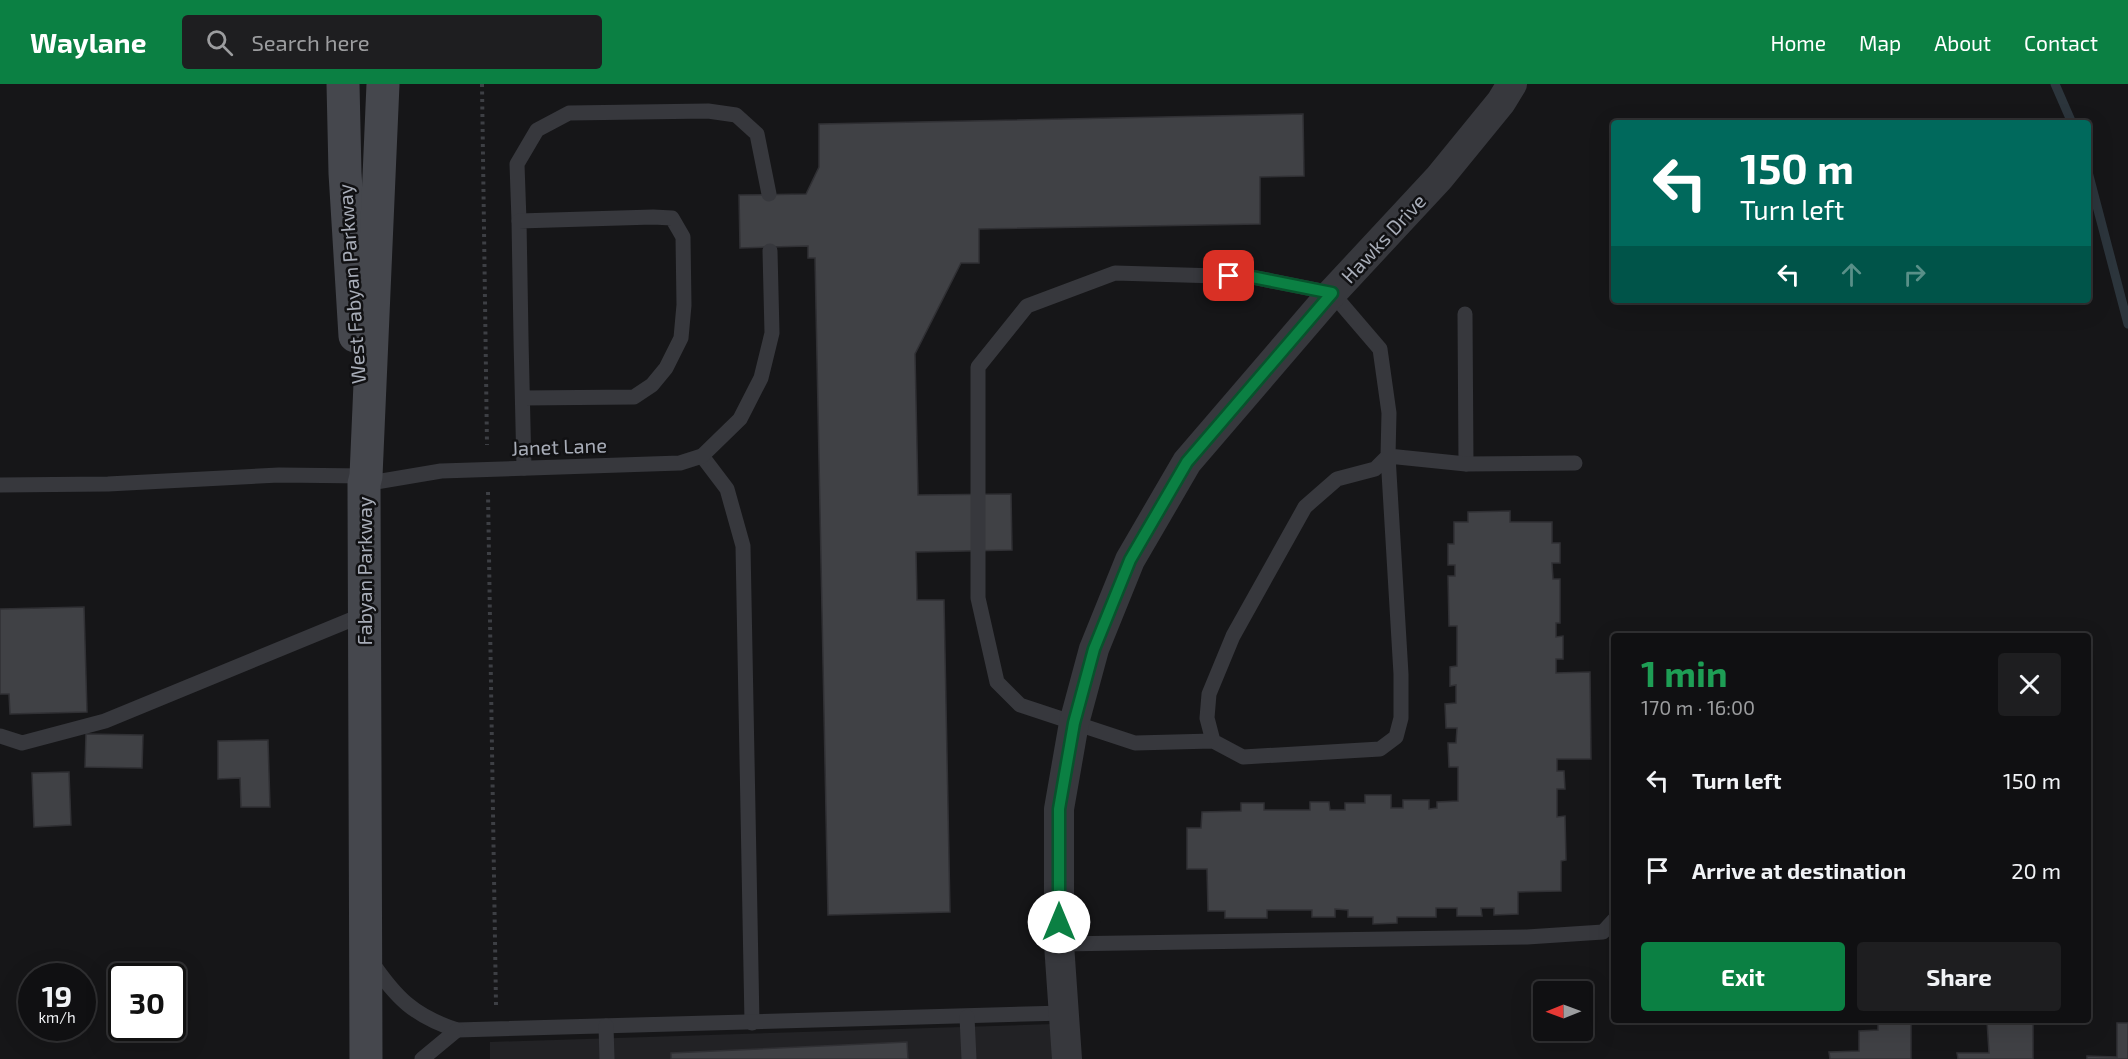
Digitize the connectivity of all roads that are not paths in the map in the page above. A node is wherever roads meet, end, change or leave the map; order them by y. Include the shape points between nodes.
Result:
1 (343, 84) edge
2 (383, 84) edge
3 (1512, 84) edge
4 (769, 194) dead end
5 (519, 221) junction
6 (770, 251) dead end
7 (1332, 293) junction
8 (1465, 314) dead end
9 (523, 398) junction
10 (702, 456) junction
11 (1388, 456) junction
12 (1575, 463) dead end
13 (1466, 464) junction
14 (524, 468) junction
15 (364, 479) junction
16 (0, 485) edge
17 (364, 614) junction
18 (1074, 723) junction
19 (0, 736) edge
20 (1213, 741) junction
21 (1611, 923) edge
22 (1059, 944) junction
23 (365, 951) junction
24 (1065, 1013) junction
25 (967, 1017) junction
26 (752, 1023) junction
27 (606, 1026) junction
28 (457, 1030) junction
29 (366, 1059) edge
30 (422, 1059) edge
31 (608, 1059) edge
32 (969, 1059) edge
33 (1067, 1059) edge

1 - 15 main road, West Fabyan Parkway via 345,184
2 - 15 main road, Fabyan Parkway
3 - 7 street, Hawks Drive via 1440,178
4 - 5 lane via 757,134 736,115 708,111 569,114 537,129 517,164
5 - 9 lane
5 - 9 lane via 672,218 683,237 681,338 652,385 634,397
6 - 10 lane via 772,333 760,378 740,419
7 - 11 lane via 1380,349 1389,412
7 - 18 street, Hawks Drive via 1187,462 1130,560 1094,649
7 - 18 lane via 1252,277 1115,273 1027,306 978,367 978,598 997,682 1020,705
8 - 13 lane
9 - 14 lane
10 - 14 lane, Janet Lane via 680,463
10 - 26 lane via 727,489 743,546
11 - 13 lane
11 - 20 lane via 1375,469 1337,479 1305,507 1233,636 1209,694 1207,718
11 - 20 lane via 1401,674 1401,718 1396,737 1380,749 1243,758
12 - 13 lane
14 - 15 lane, Janet Lane
15 - 16 lane, Janet Lane via 279,475
15 - 17 main road, Fabyan Parkway
17 - 19 lane via 105,721 22,743
17 - 23 main road, Fabyan Parkway
18 - 20 lane via 1135,743
18 - 22 street, Hawks Drive via 1059,809
21 - 22 lane via 1603,932 1527,937
22 - 24 street, Hawks Drive
23 - 28 lane via 391,990 412,1010
23 - 29 main road, Fabyan Parkway
24 - 25 lane
24 - 33 street, Hawks Drive
25 - 26 lane
25 - 32 lane
26 - 27 lane
27 - 28 lane
27 - 31 lane
28 - 30 lane

